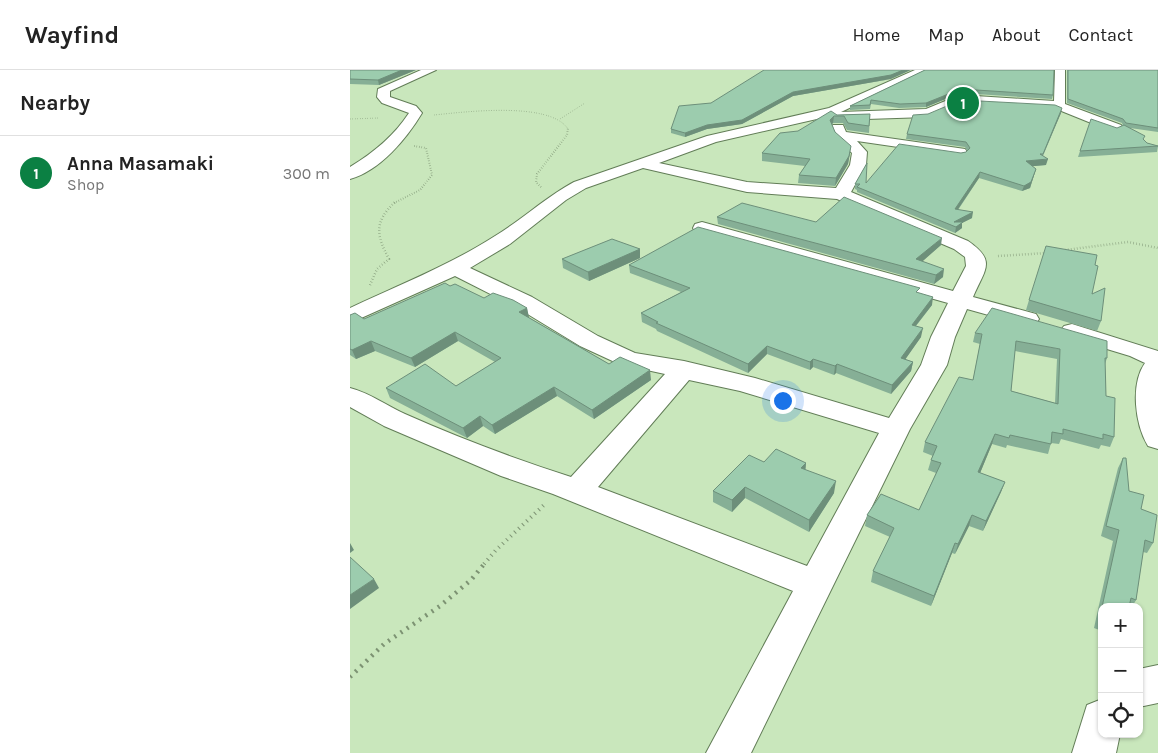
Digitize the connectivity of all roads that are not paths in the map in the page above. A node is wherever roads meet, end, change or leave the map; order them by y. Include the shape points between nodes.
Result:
1 (431, 70) edge
2 (924, 70) edge
3 (1060, 70) edge
4 (1056, 105) junction
5 (834, 113) junction
6 (1116, 128) edge
7 (842, 135) junction
8 (960, 152) edge
9 (644, 164) junction
10 (350, 174) edge
11 (841, 194) junction
12 (702, 228) edge
13 (455, 268) junction
14 (961, 302) junction
15 (350, 316) edge
16 (1158, 360) edge
17 (1158, 366) edge
18 (684, 369) junction
19 (350, 396) edge
20 (896, 429) junction
21 (1158, 440) edge
22 (570, 488) junction
23 (815, 584) junction
24 (1158, 684) edge
25 (1143, 687) edge
26 (1098, 736) edge
27 (728, 753) edge
28 (1094, 753) edge

1 - 10 street via 384,89 386,100 416,111 406,130 369,165
2 - 5 street
3 - 4 street via 1061,99
4 - 5 street via 960,99 927,113
4 - 6 street
5 - 7 street
5 - 9 street via 712,139
7 - 8 street
7 - 11 street via 860,152 860,158
9 - 11 street via 746,187
9 - 13 street via 597,178 560,196 503,240
11 - 14 street via 960,245 974,255 976,266
12 - 14 street
13 - 15 street
13 - 18 street via 524,302 588,341 628,359
14 - 16 street via 1118,344
14 - 20 street via 943,337 934,365
17 - 21 street via 1154,369 1149,388 1151,416
18 - 20 street
18 - 22 street
19 - 22 street via 394,420
20 - 23 street
22 - 23 street
23 - 27 street
24 - 25 street
26 - 28 street

